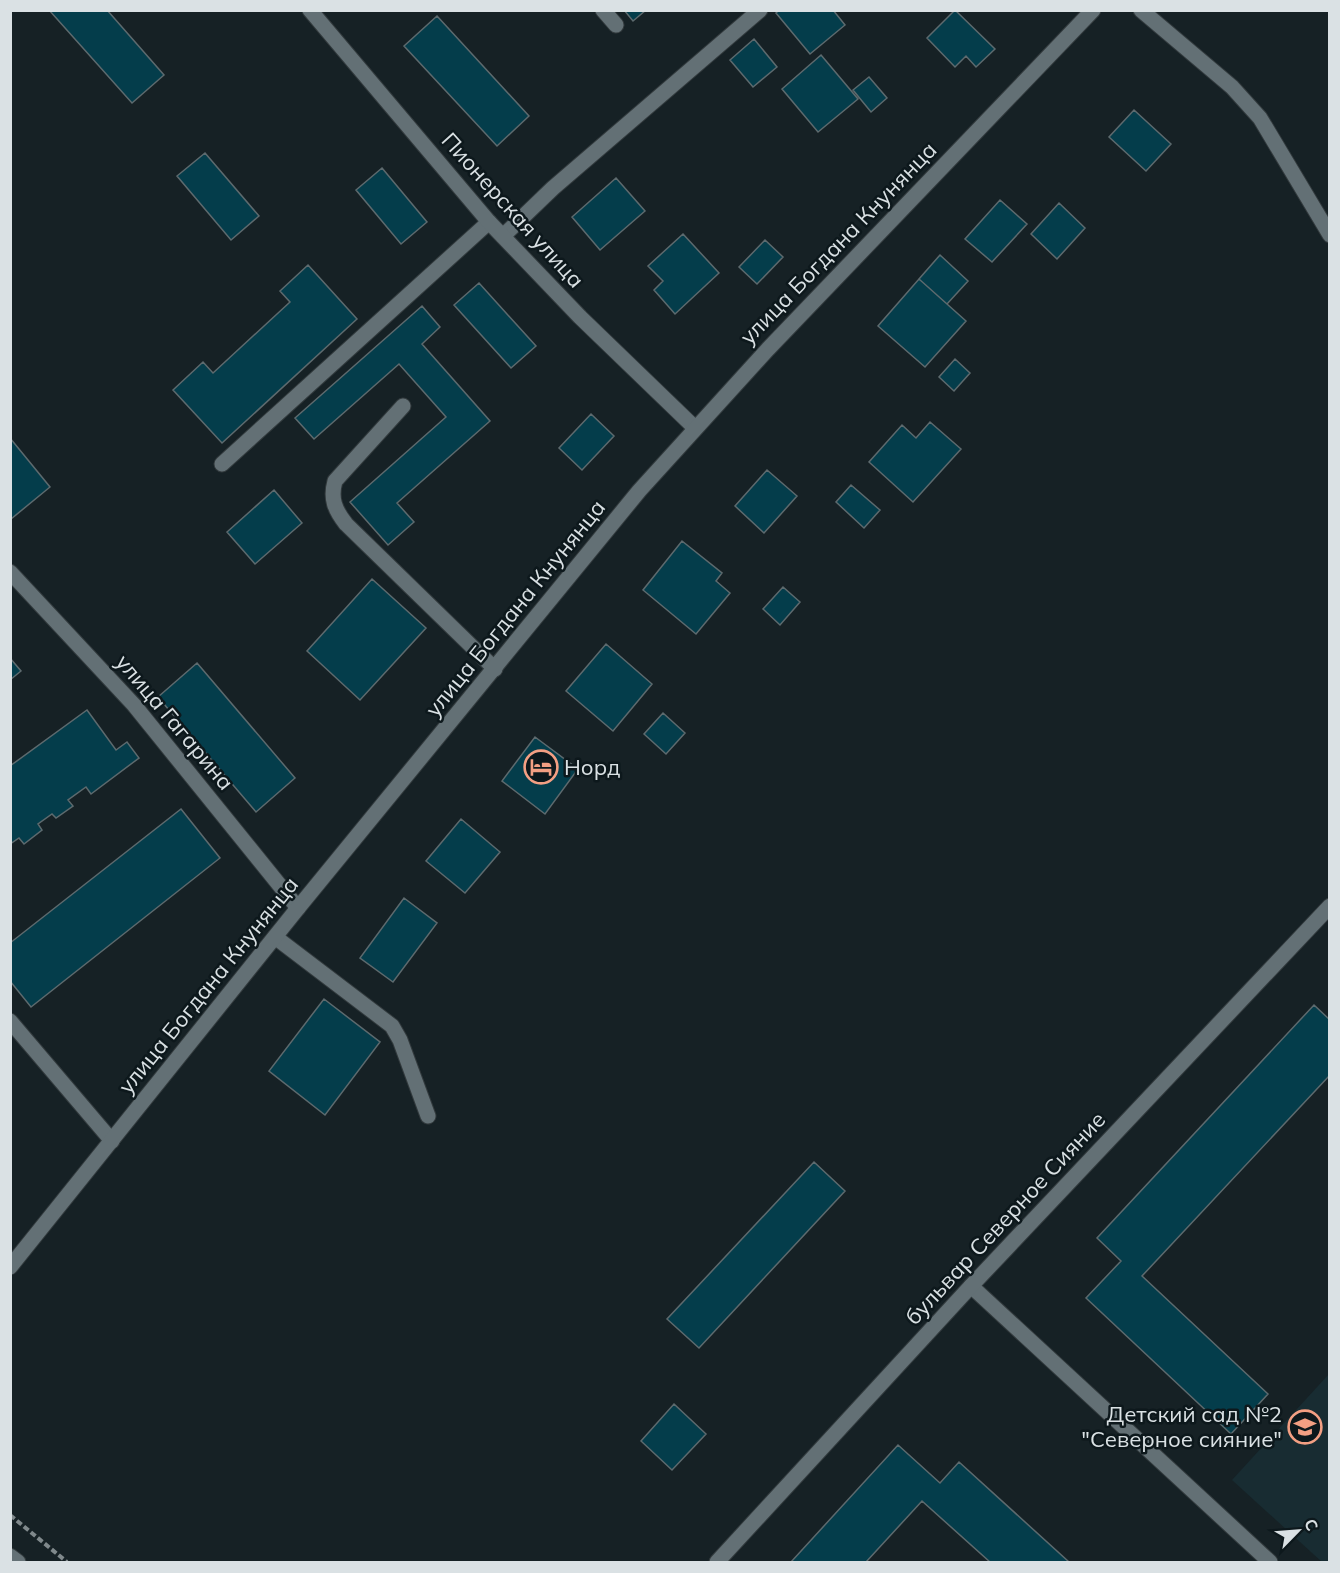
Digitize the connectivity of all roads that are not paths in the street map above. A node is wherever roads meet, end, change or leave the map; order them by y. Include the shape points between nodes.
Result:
1 (310, 10) edge
2 (603, 10) edge
3 (760, 10) edge
4 (1092, 10) edge
5 (1141, 10) edge
6 (616, 25) dead end
7 (489, 222) junction
8 (1329, 235) edge
9 (503, 236) junction
10 (403, 406) dead end
11 (695, 428) junction
12 (222, 464) dead end
13 (10, 572) edge
14 (495, 669) junction
15 (298, 908) junction
16 (1329, 909) edge
17 (275, 937) junction
18 (10, 1022) edge
19 (428, 1116) dead end
20 (112, 1141) junction
21 (10, 1267) edge
22 (971, 1286) junction
23 (10, 1556) edge
24 (18, 1563) edge
25 (717, 1563) edge
26 (1270, 1563) edge

1 - 7 street, Пионерская улица
2 - 6 street
3 - 9 street via 553,188
4 - 11 street, улица Богдана Кнунянца
5 - 8 street via 1232,87 1260,118
7 - 9 street, Пионерская улица
7 - 12 street
9 - 11 street, Пионерская улица
10 - 14 street via 335,481 335,510
11 - 14 street, улица Богдана Кнунянца
13 - 15 street, улица Гагарина via 134,705
14 - 15 street, улица Богдана Кнунянца
15 - 17 street, улица Богдана Кнунянца
16 - 22 street, бульвар Северное Сияние
17 - 19 street via 392,1026
17 - 20 street, улица Богдана Кнунянца
18 - 20 street
20 - 21 street, улица Богдана Кнунянца
22 - 25 street, бульвар Северное Сияние
22 - 26 street
23 - 24 street

